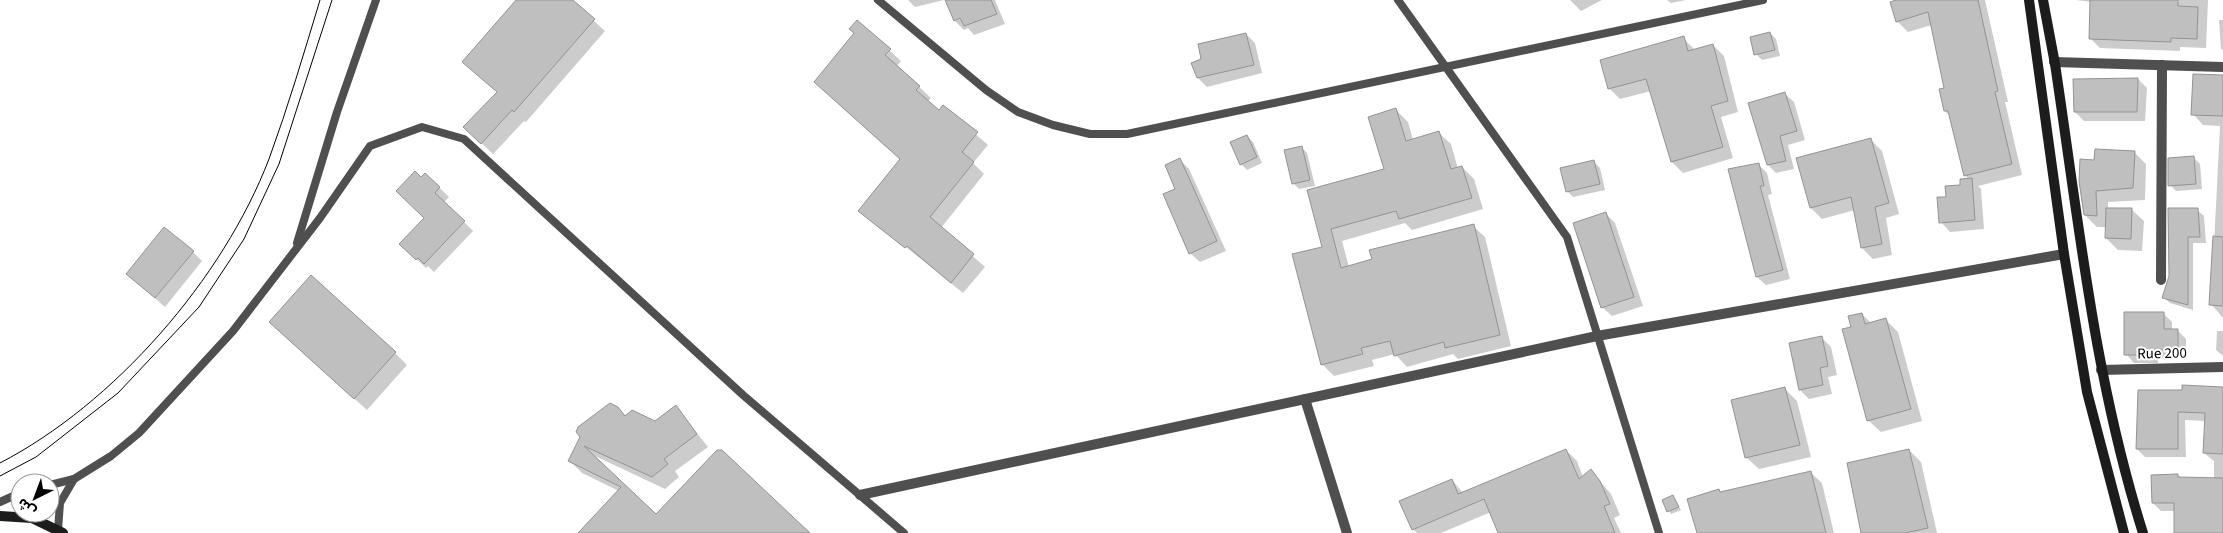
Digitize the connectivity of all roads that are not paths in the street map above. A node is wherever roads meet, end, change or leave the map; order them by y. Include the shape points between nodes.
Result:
1 (376, 0) edge
2 (878, 0) edge
3 (1398, 0) edge
4 (1763, 0) edge
5 (2029, 0) edge
6 (2043, 0) edge
7 (2054, 62) junction
8 (1445, 66) junction
9 (2162, 66) junction
10 (2223, 67) edge
11 (295, 250) junction
12 (2064, 254) junction
13 (2160, 280) dead end
14 (1597, 336) junction
15 (2223, 367) edge
16 (2101, 370) junction
17 (1305, 399) junction
18 (74, 479) junction
19 (60, 482) edge
20 (860, 495) junction
21 (0, 516) edge
22 (61, 531) edge
23 (904, 533) edge
24 (1347, 533) edge
25 (1659, 533) edge
26 (2124, 533) edge
27 (2142, 533) edge

1 - 11 lane via 337,112
2 - 8 lane via 986,90 1018,112 1090,134 1126,134
3 - 8 lane
4 - 8 lane
5 - 12 main road
6 - 7 main road
7 - 9 street
7 - 16 main road
8 - 14 lane via 1567,237
9 - 10 street
9 - 13 street
11 - 18 lane via 233,332 139,434
11 - 20 lane via 370,146 422,127 464,139 743,395
12 - 14 street
12 - 26 main road via 2088,392
14 - 17 street
14 - 25 lane
15 - 16 street, Rue 200
16 - 27 main road
17 - 20 street
17 - 24 street
18 - 19 lane
18 - 22 lane via 60,503
20 - 23 lane
21 - 22 main road via 32,518

